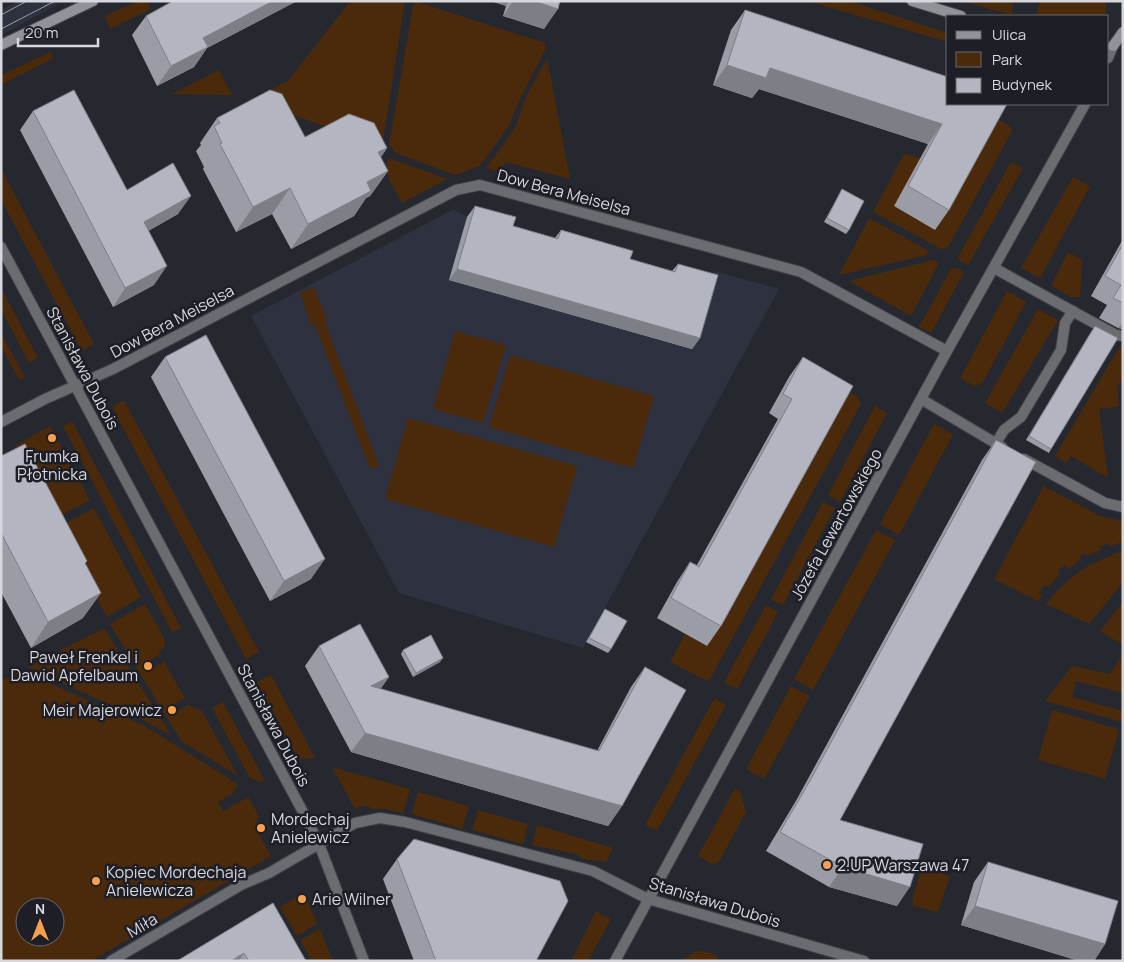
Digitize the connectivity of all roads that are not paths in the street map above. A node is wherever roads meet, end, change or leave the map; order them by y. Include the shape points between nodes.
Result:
1 (93, 1) edge
2 (912, 1) edge
3 (958, 15) edge
4 (1123, 32) edge
5 (1, 46) edge
6 (1115, 46) edge
7 (1084, 105) edge
8 (1, 247) edge
9 (994, 268) junction
10 (1072, 311) junction
11 (1123, 336) edge
12 (947, 351) junction
13 (75, 386) junction
14 (921, 399) junction
15 (1, 422) edge
16 (996, 443) junction
17 (1123, 507) edge
18 (319, 844) junction
19 (648, 899) junction
20 (111, 961) edge
21 (364, 961) edge
22 (615, 961) edge
23 (864, 961) edge

1 - 5 street
2 - 3 street
4 - 6 street
7 - 9 street, Józefa Lewartowskiego
8 - 13 street, Stanisława Dubois
9 - 10 street
9 - 12 street, Józefa Lewartowskiego
10 - 11 street
10 - 16 street via 1065,323 1061,350 1022,417 1004,430
12 - 13 street, Dow Bera Meiselsa via 801,272 480,185 456,190
12 - 14 street, Józefa Lewartowskiego
13 - 15 street, Dow Bera Meiselsa
13 - 18 street, Stanisława Dubois
14 - 16 street
14 - 19 street, Józefa Lewartowskiego
16 - 17 street via 1105,503
18 - 19 street, Stanisława Dubois via 356,823 380,818 405,822 593,871
18 - 20 street, Miła via 241,885
18 - 21 street
19 - 22 street, Józefa Lewartowskiego
19 - 23 street, Stanisława Dubois

